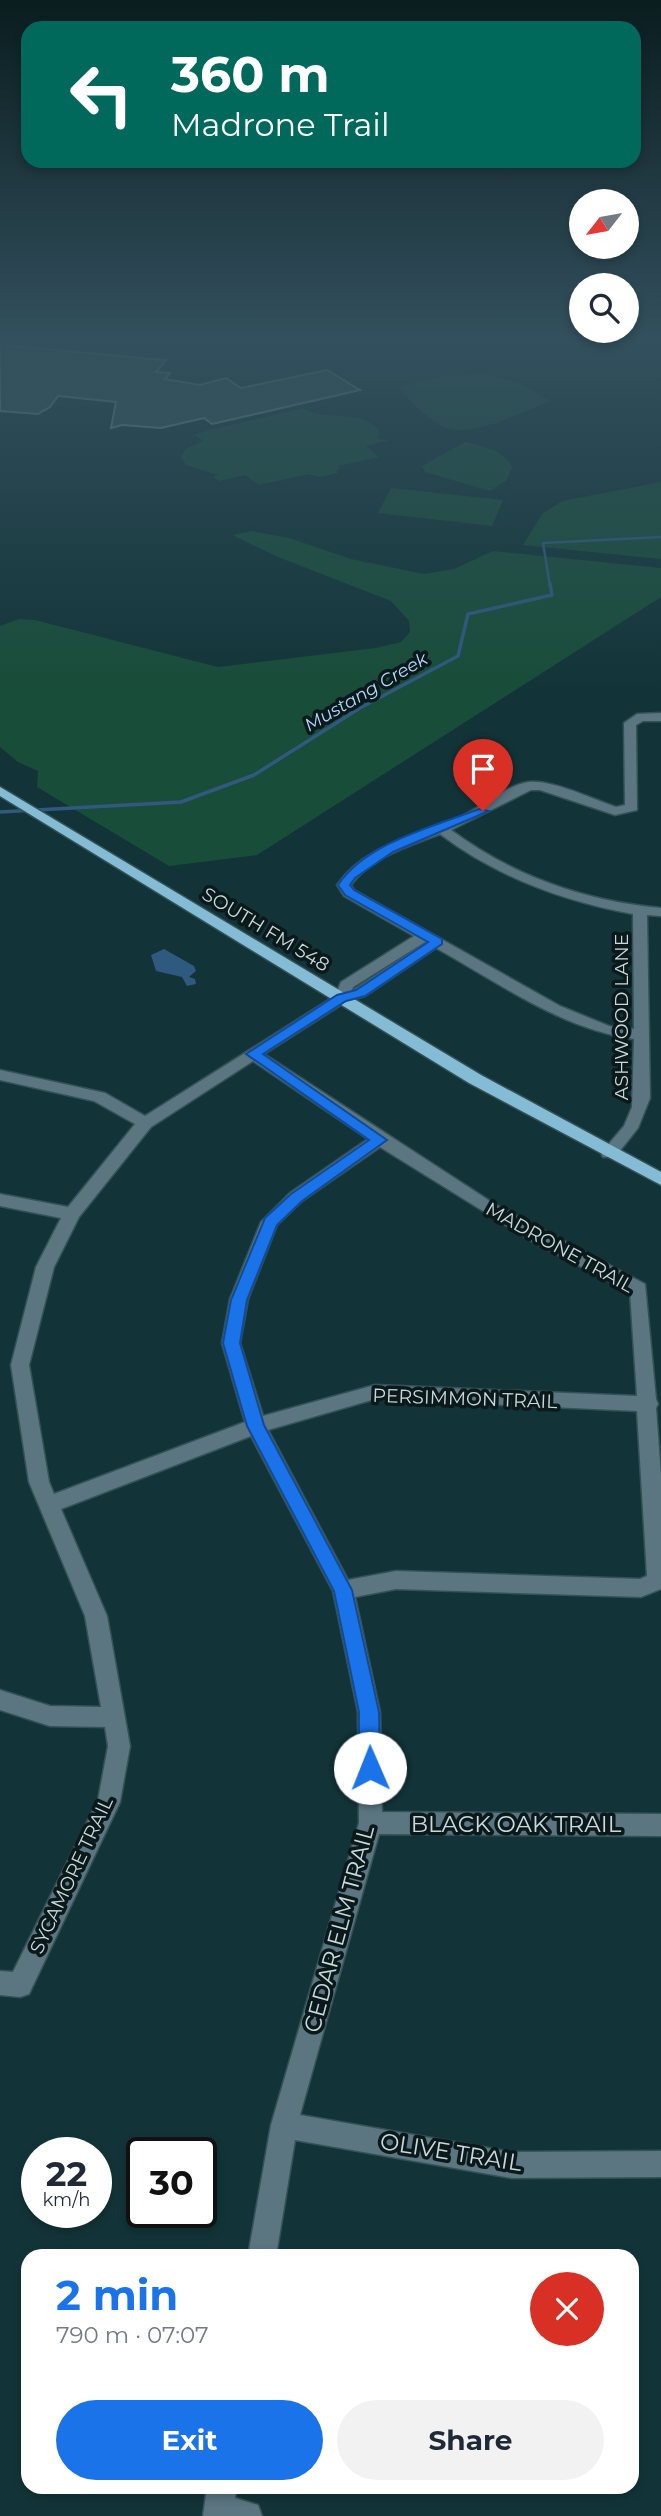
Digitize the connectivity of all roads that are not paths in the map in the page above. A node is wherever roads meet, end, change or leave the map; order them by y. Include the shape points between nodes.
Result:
1 (661, 718) edge
2 (0, 791) edge
3 (443, 830) junction
4 (640, 911) junction
5 (661, 912) edge
6 (431, 938) junction
7 (342, 998) junction
8 (643, 1035) junction
9 (253, 1054) junction
10 (0, 1075) edge
11 (145, 1123) junction
12 (379, 1140) junction
13 (609, 1153) junction
14 (661, 1179) edge
15 (0, 1200) edge
16 (72, 1214) junction
17 (649, 1404) junction
18 (256, 1426) junction
19 (48, 1505) junction
20 (343, 1590) junction
21 (0, 1700) edge
22 (114, 1717) junction
23 (371, 1823) junction
24 (661, 1825) edge
25 (10, 1984) edge
26 (284, 2125) junction
27 (661, 2164) edge
28 (263, 2249) edge

1 - 3 street via 636,718 630,723 634,804 628,810 588,804 535,785
2 - 7 main road, SOUTH FM 548
3 - 4 street via 464,846 555,891
3 - 6 street via 389,849 344,885 349,893
4 - 5 street
4 - 8 street, ASHWOOD LANE
6 - 7 street, SYCAMORE TRAIL via 360,993
6 - 8 street via 572,1017 606,1030
7 - 9 street, SYCAMORE TRAIL
7 - 13 main road, SOUTH FM 548
8 - 13 street, ASHWOOD LANE via 638,1117 629,1134
9 - 11 street, SYCAMORE TRAIL
9 - 12 street, MADRONE TRAIL
10 - 11 street via 99,1097
11 - 16 street, SYCAMORE TRAIL
12 - 17 street, MADRONE TRAIL via 567,1255 639,1289
12 - 18 street, CEDAR ELM TRAIL via 296,1197 270,1222 239,1300 232,1343
13 - 14 main road, SOUTH FM 548
15 - 16 street
16 - 19 street, SYCAMORE TRAIL via 45,1267 20,1365 39,1482
17 - 18 street, PERSIMMON TRAIL via 375,1392
17 - 20 street, MADRONE TRAIL via 658,1581 641,1588 396,1580
18 - 19 street, PERSIMMON TRAIL
18 - 20 street, CEDAR ELM TRAIL
19 - 22 street, SYCAMORE TRAIL via 96,1616
20 - 23 street, CEDAR ELM TRAIL via 369,1712
21 - 22 street via 50,1716
22 - 25 street, SYCAMORE TRAIL via 119,1746 109,1802
23 - 24 street, BLACK OAK TRAIL
23 - 26 street, CEDAR ELM TRAIL
26 - 27 street, OLIVE TRAIL via 512,2165
26 - 28 street, CEDAR ELM TRAIL

